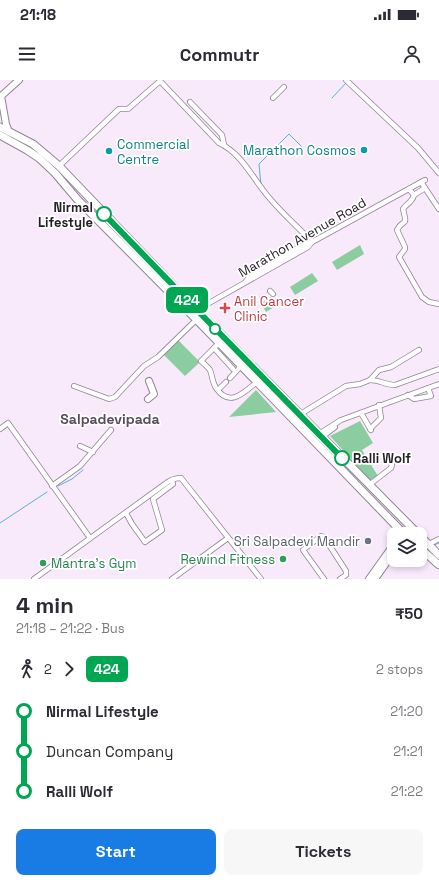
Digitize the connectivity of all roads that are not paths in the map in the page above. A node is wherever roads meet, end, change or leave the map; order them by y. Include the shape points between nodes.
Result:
1 (19, 80) edge
2 (348, 81) edge
3 (284, 87) dead end
4 (0, 97) edge
5 (273, 98) dead end
6 (190, 102) dead end
7 (0, 127) edge
8 (9, 132) junction
9 (0, 135) edge
10 (0, 140) edge
11 (10, 140) junction
12 (224, 145) junction
13 (59, 166) junction
14 (439, 173) edge
15 (66, 174) junction
16 (60, 179) junction
17 (425, 188) junction
18 (409, 189) junction
19 (414, 195) junction
20 (439, 209) edge
21 (311, 243) junction
22 (439, 304) edge
23 (194, 312) junction
24 (197, 320) junction
25 (216, 345) junction
26 (419, 350) dead end
27 (241, 366) junction
28 (233, 369) dead end
29 (439, 369) edge
30 (230, 378) dead end
31 (370, 380) junction
32 (149, 381) dead end
33 (226, 382) dead end
34 (257, 382) junction
35 (439, 385) edge
36 (74, 386) dead end
37 (428, 389) junction
38 (218, 390) junction
39 (408, 396) junction
40 (431, 396) junction
41 (148, 399) dead end
42 (433, 402) dead end
43 (379, 406) junction
44 (361, 414) junction
45 (299, 415) junction
46 (0, 429) edge
47 (111, 430) dead end
48 (320, 436) junction
49 (80, 446) dead end
50 (93, 452) junction
51 (387, 456) dead end
52 (172, 480) junction
53 (369, 485) junction
54 (52, 486) junction
55 (126, 512) junction
56 (402, 527) edge
57 (403, 527) edge
58 (90, 538) junction
59 (228, 538) junction
60 (439, 539) edge
61 (429, 544) joint
62 (387, 554) edge
63 (427, 554) edge
64 (439, 555) edge
65 (387, 562) edge
66 (439, 565) edge
67 (34, 579) edge
68 (172, 579) edge
69 (261, 579) edge
70 (324, 579) edge
71 (340, 579) edge
72 (369, 579) edge
73 (375, 579) edge

1 - 4 street
2 - 14 street via 418,148
3 - 5 street
4 - 8 street
6 - 12 street via 222,135
7 - 8 main road
8 - 13 main road via 33,144
9 - 11 main road
10 - 11 main road
11 - 16 main road via 37,157
12 - 13 street via 219,143 160,81 128,109 119,109
12 - 21 street via 250,170 263,190
13 - 15 main road
15 - 16 main road
15 - 23 main road
16 - 23 main road
17 - 18 street, Marathon Avenue Road via 423,181
17 - 19 street
17 - 20 street
18 - 19 street
18 - 21 street, Marathon Avenue Road
19 - 22 street via 404,209 405,222 397,230 405,247 399,257 422,297
21 - 23 street, Marathon Avenue Road via 306,243
23 - 24 main road
23 - 45 main road
24 - 25 main road
24 - 36 street via 158,357 144,366 116,397 109,399
25 - 27 main road
25 - 28 street
25 - 38 street via 201,361 211,371 211,378
26 - 31 street via 391,367 379,370
27 - 30 street
27 - 34 main road
29 - 31 street via 395,385
31 - 45 street via 346,386
32 - 41 street via 154,394
33 - 38 street
34 - 38 street via 233,399 224,396
34 - 56 main road
35 - 37 street
37 - 39 street
37 - 40 street
39 - 40 street via 414,400
39 - 43 street
40 - 42 street
43 - 44 street
43 - 44 street via 381,418 371,430
44 - 48 street via 340,422
45 - 48 main road
46 - 54 street via 8,423
47 - 50 street
48 - 53 main road
49 - 50 street
50 - 54 street via 80,466
51 - 53 street via 392,467
52 - 55 street
52 - 55 street via 173,484 153,500 162,530 145,542
52 - 59 street via 181,478
53 - 57 main road
54 - 58 street
55 - 58 street
58 - 67 street
59 - 68 street
59 - 69 street
60 - 61 street
61 - 64 main road
62 - 72 street
63 - 66 main road
65 - 73 street
70 - 71 street via 303,550 321,536 346,571 346,575

